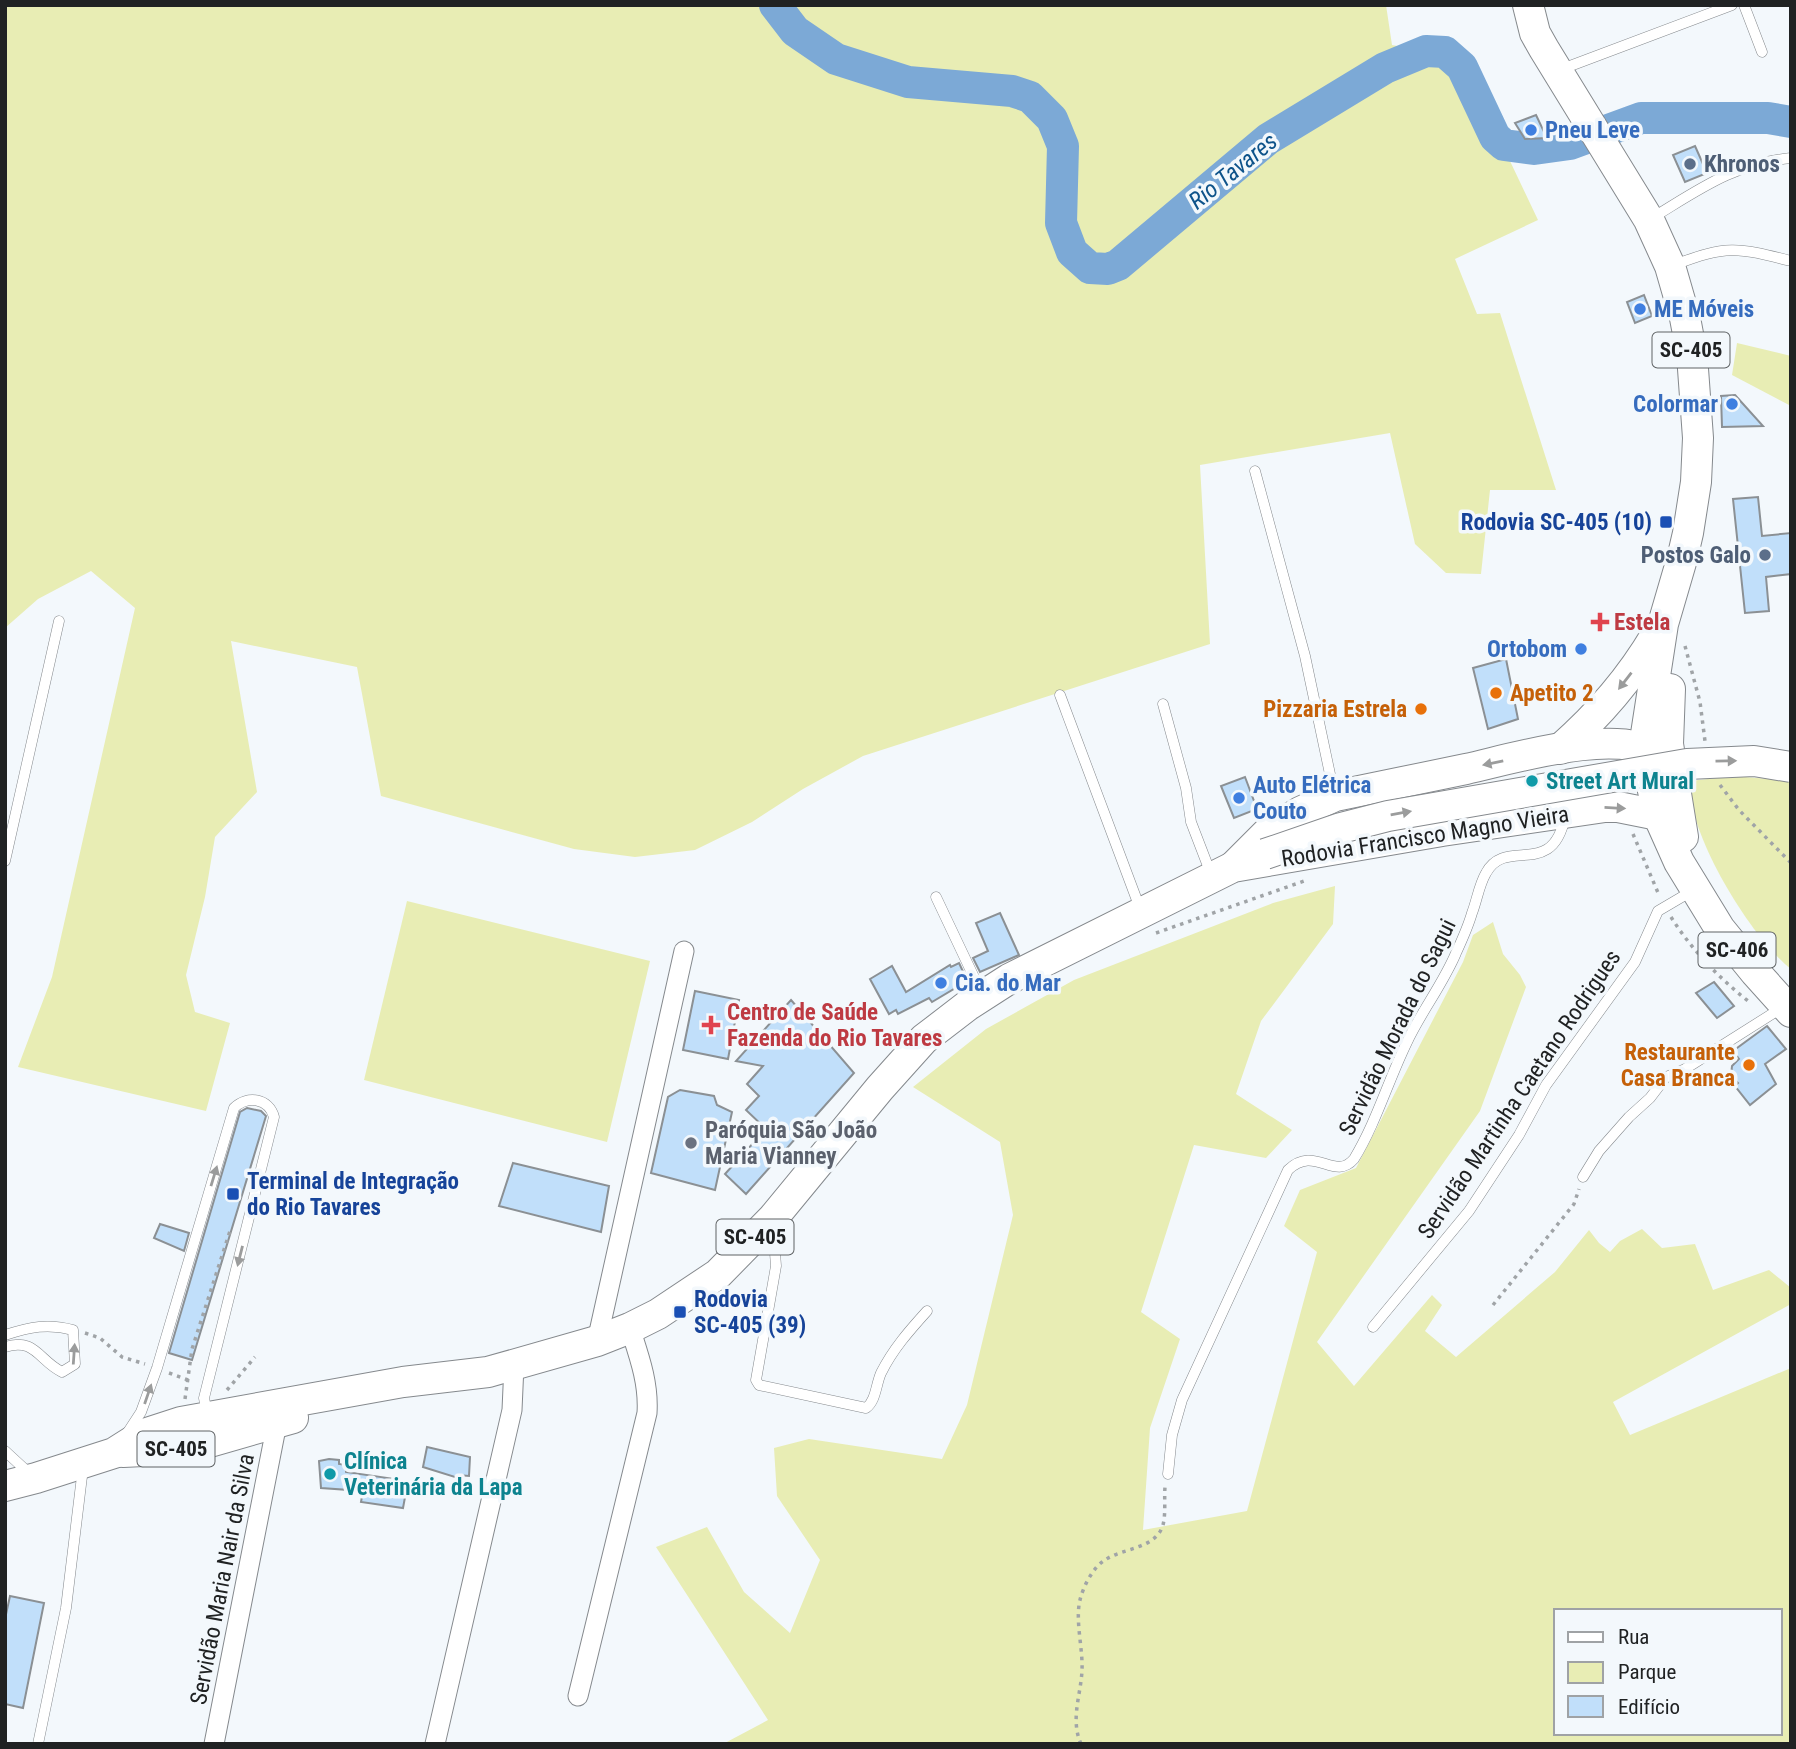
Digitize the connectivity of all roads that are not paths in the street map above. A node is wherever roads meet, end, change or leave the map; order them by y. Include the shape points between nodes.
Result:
1 (1528, 5) edge
2 (1732, 5) edge
3 (1744, 5) edge
4 (1762, 52) dead end
5 (1556, 71) junction
6 (1791, 158) edge
7 (1649, 220) junction
8 (1791, 261) edge
9 (1670, 266) junction
10 (1255, 471) dead end
11 (1682, 559) junction
12 (59, 621) dead end
13 (1663, 624) junction
14 (1060, 695) dead end
15 (1163, 704) dead end
16 (1644, 747) junction
17 (1560, 749) junction
18 (1671, 762) junction
19 (1791, 767) edge
20 (1335, 796) junction
21 (1566, 814) junction
22 (1658, 815) junction
23 (5, 861) edge
24 (1223, 872) junction
25 (1696, 889) junction
26 (936, 897) dead end
27 (1147, 923) junction
28 (684, 951) dead end
29 (983, 996) junction
30 (1787, 1009) edge
31 (1583, 1177) road end
32 (773, 1219) junction
33 (927, 1311) dead end
34 (1373, 1327) dead end
35 (631, 1328) junction
36 (5, 1335) edge
37 (597, 1340) junction
38 (5, 1347) edge
39 (514, 1365) junction
40 (403, 1382) junction
41 (197, 1412) junction
42 (276, 1423) junction
43 (236, 1435) junction
44 (5, 1451) edge
45 (114, 1453) junction
46 (84, 1462) junction
47 (1168, 1474) road end
48 (36, 1478) junction
49 (5, 1486) edge
50 (578, 1696) dead end
51 (38, 1744) edge
52 (214, 1744) edge
53 (435, 1744) edge

1 - 5 main road, SC-405 via 1535,33
2 - 5 lane
3 - 4 lane
5 - 7 main road, SC-405
6 - 7 lane via 1731,171
7 - 9 main road, SC-405
8 - 9 lane via 1730,249
9 - 11 main road, SC-405 via 1692,355 1698,438 1696,482
10 - 20 lane via 1305,656
11 - 13 main road, SC-405
11 - 18 main road, SC-405 via 1668,744
12 - 23 lane
13 - 16 main road, SC-405
13 -> 17 main road via 1624,683
14 - 27 lane
15 - 24 lane via 1191,822
16 - 17 main road, Rodovia Francisco Magno Vieira / SC-405 via 1612,744
16 - 18 main road
16 - 22 main road, SC-406
17 -> 20 main road, Rodovia Francisco Magno Vieira / SC-405
18 - 25 main road
24 -> 19 main road, SC-405, bridge via 1341,828 1388,816 1687,764 1755,761
20 - 24 main road, Rodovia Francisco Magno Vieira / SC-405 via 1268,832
21 -> 22 main road, Rodovia Francisco Magno Vieira via 1618,807
21 - 24 main road, Rodovia Francisco Magno Vieira via 1442,831
21 - 47 lane, Servidão Morada do Sagui via 1558,841 1550,848 1539,854 1506,857 1487,869 1453,960 1408,1040 1354,1159 1340,1168 1303,1160 1288,1170 1182,1400
22 - 25 main road, SC-406
24 - 27 main road, Rodovia Francisco Magno Vieira / SC-405
25 - 30 main road, SC-406 via 1720,929
25 - 34 lane, Servidão Martinha Caetano Rodrigues via 1658,911 1635,962 1546,1085 1469,1211
26 - 29 lane
27 - 29 main road, Rodovia Francisco Magno Vieira / SC-405 via 1009,979
28 - 37 street
29 - 32 main road, Rodovia Francisco Magno Vieira / SC-405 via 903,1061
30 - 31 lane via 1666,1077 1599,1151
32 - 33 lane via 776,1266 756,1380 759,1385 866,1408 872,1404 891,1352
32 - 35 main road, Rodovia Francisco Magno Vieira / SC-405 via 718,1274
35 - 37 main road, Rodovia Francisco Magno Vieira / SC-405
35 - 50 street via 645,1374 647,1413
38 -> 36 lane via 16,1343 31,1346 62,1372 75,1364 73,1330 40,1325
37 - 39 main road, Rodovia Francisco Magno Vieira / SC-405
39 - 40 main road, Rodovia Francisco Magno Vieira / SC-405 via 488,1373
39 - 53 street via 512,1410
40 - 41 main road, Rodovia Francisco Magno Vieira / SC-405
40 - 42 main road, Rodovia Francisco Magno Vieira / SC-405
41 - 43 lane
41 - 45 main road, Rodovia Francisco Magno Vieira / SC-405 via 144,1434
45 -> 41 lane via 141,1412 157,1368 234,1108 244,1100 260,1100 274,1117
42 - 43 main road, Rodovia Francisco Magno Vieira / SC-405
42 - 52 street, Servidão Maria Nair da Silva
43 - 45 main road, Rodovia Francisco Magno Vieira / SC-405 via 185,1449
44 - 48 lane
45 - 46 main road, Rodovia Francisco Magno Vieira / SC-405
46 - 48 main road, Rodovia Francisco Magno Vieira / SC-405
46 - 51 lane via 66,1608
48 - 49 main road, Rodovia Francisco Magno Vieira / SC-405

